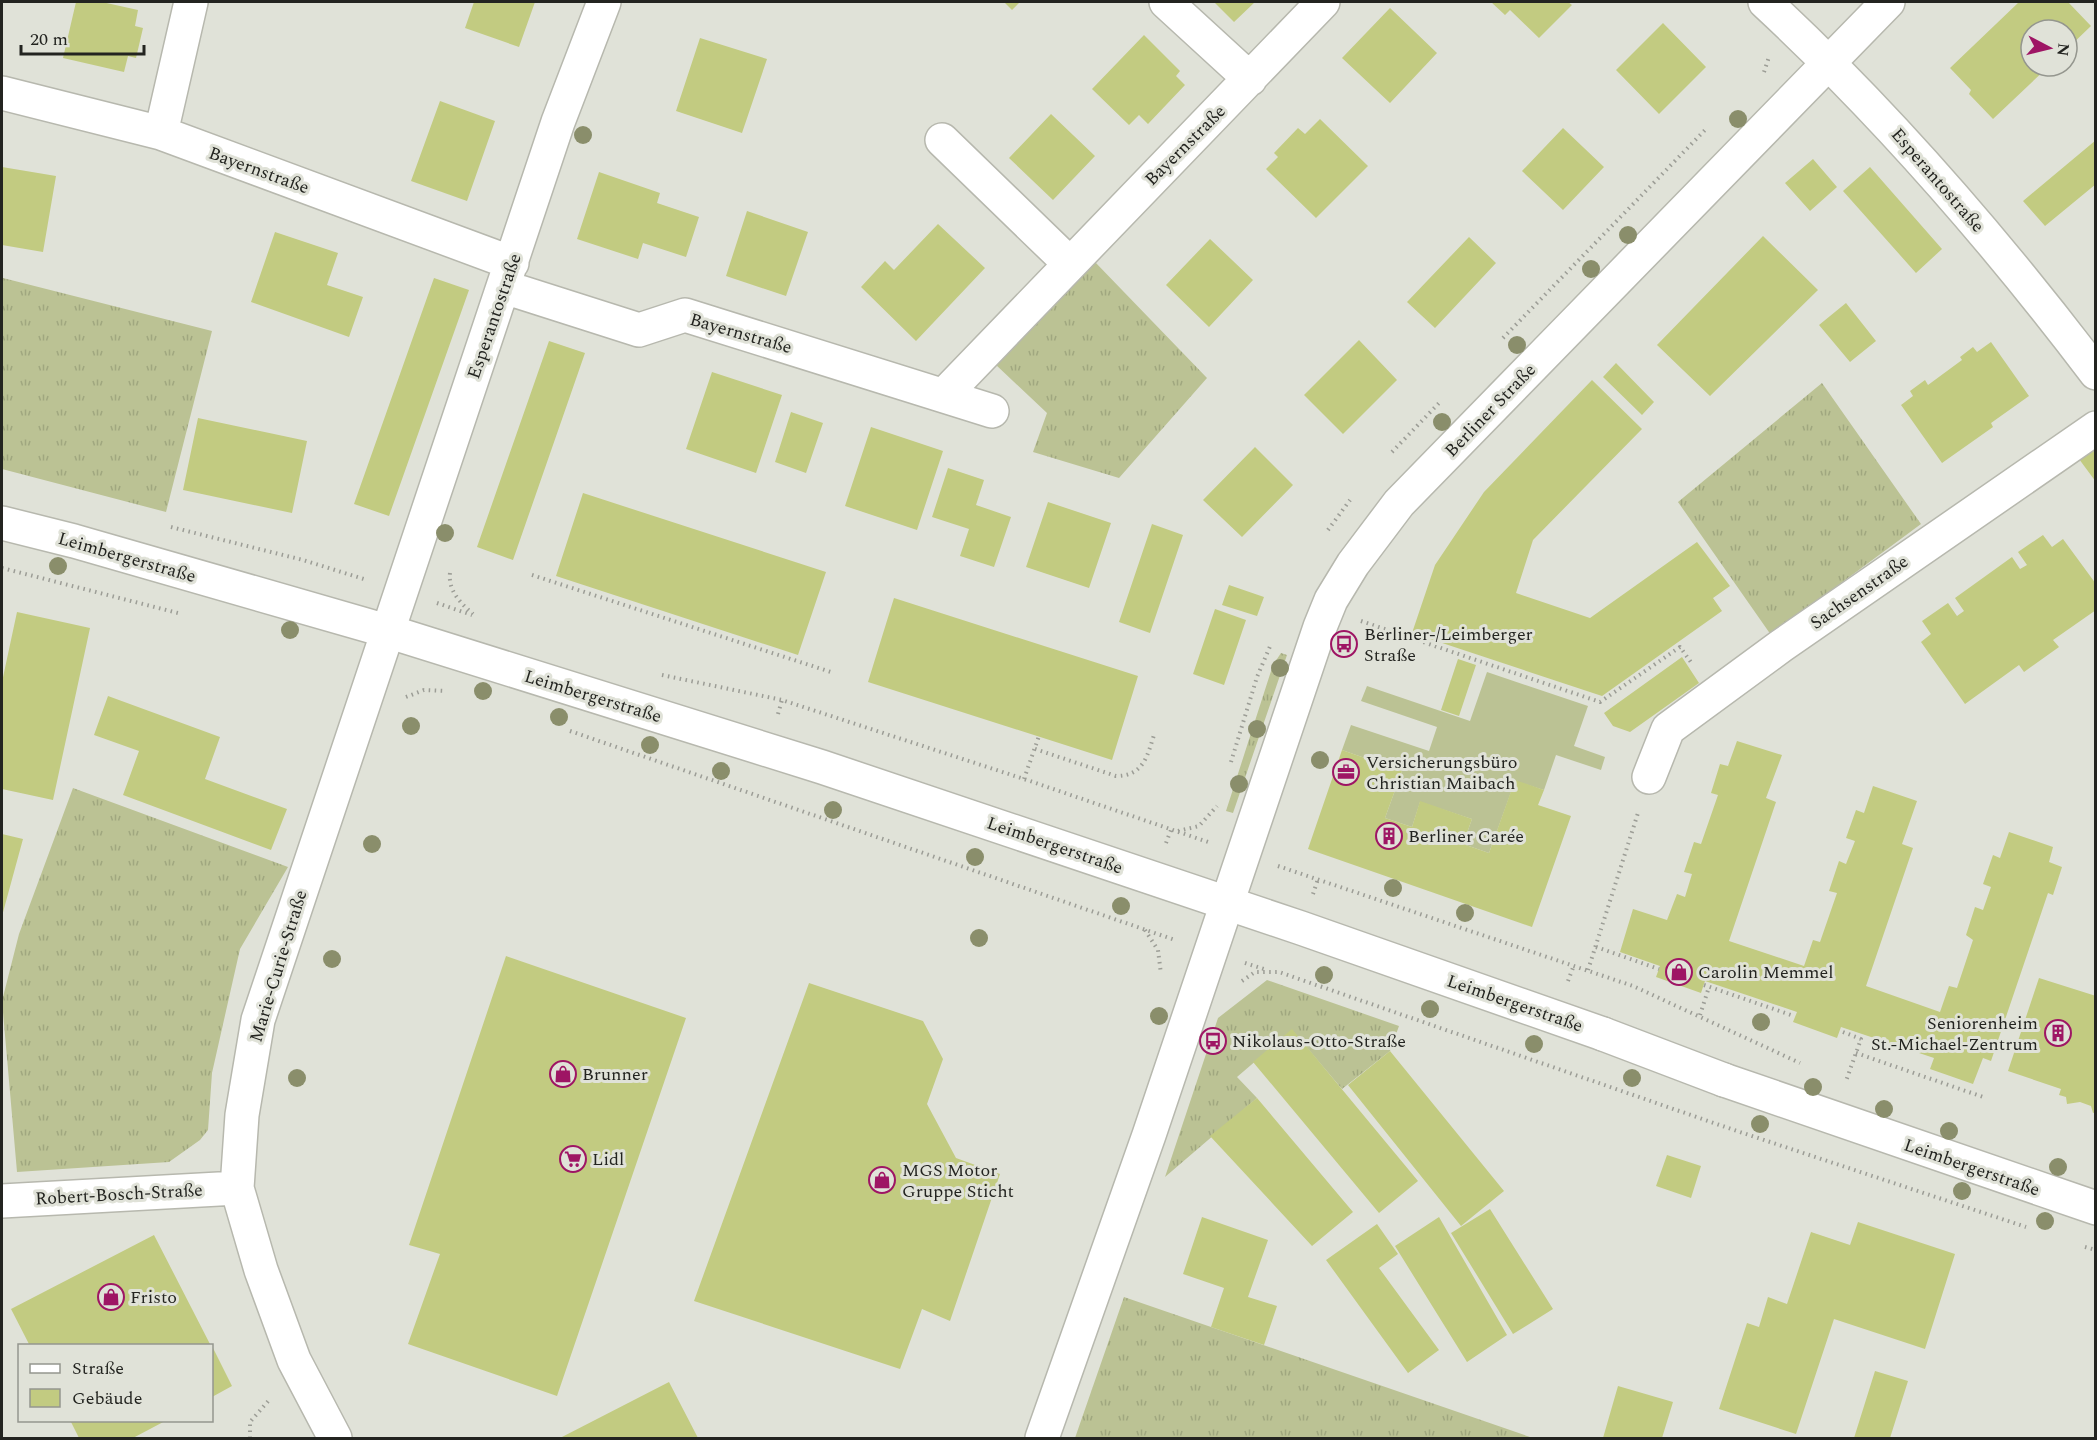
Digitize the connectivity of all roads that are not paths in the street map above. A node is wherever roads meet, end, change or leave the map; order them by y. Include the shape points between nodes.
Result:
1 (191, 2) edge
2 (604, 2) edge
3 (1166, 2) edge
4 (1323, 2) edge
5 (1765, 2) edge
6 (1888, 2) edge
7 (1830, 61) junction
8 (1250, 79) junction
9 (2, 93) edge
10 (161, 134) junction
11 (942, 140) dead end
12 (1069, 263) junction
13 (508, 275) junction
14 (2096, 373) edge
15 (944, 395) junction
16 (992, 411) dead end
17 (2096, 428) edge
18 (2, 523) edge
19 (387, 631) junction
20 (1649, 777) road end
21 (1226, 903) junction
22 (237, 1188) junction
23 (2, 1201) edge
24 (2096, 1208) edge
25 (335, 1438) edge
26 (1042, 1438) edge

1 - 10 street
2 - 13 street, Esperantostraße via 581,56
3 - 8 street
4 - 8 street, Bayernstraße
5 - 7 street, Esperantostraße
6 - 7 street, Berliner Straße
7 - 14 street, Esperantostraße via 1920,157 2020,274
7 - 21 street, Berliner Straße via 1375,532 1331,600 1320,627
8 - 12 street, Bayernstraße
9 - 10 street, Bayernstraße
10 - 13 street, Bayernstraße
11 - 12 street
12 - 15 street, Bayernstraße
13 - 15 street, Bayernstraße via 639,330 685,315
13 - 19 street, Esperantostraße
15 - 16 street, Bayernstraße
17 - 20 street, Sachsenstraße via 1668,729
18 - 19 street, Leimbergerstraße
19 - 21 street, Leimbergerstraße via 822,766
19 - 22 street, Marie-Curie-Straße via 258,1020 242,1115
21 - 24 street, Leimbergerstraße
21 - 26 street
22 - 23 street, Robert-Bosch-Straße
22 - 25 street, Marie-Curie-Straße via 261,1270 294,1360

